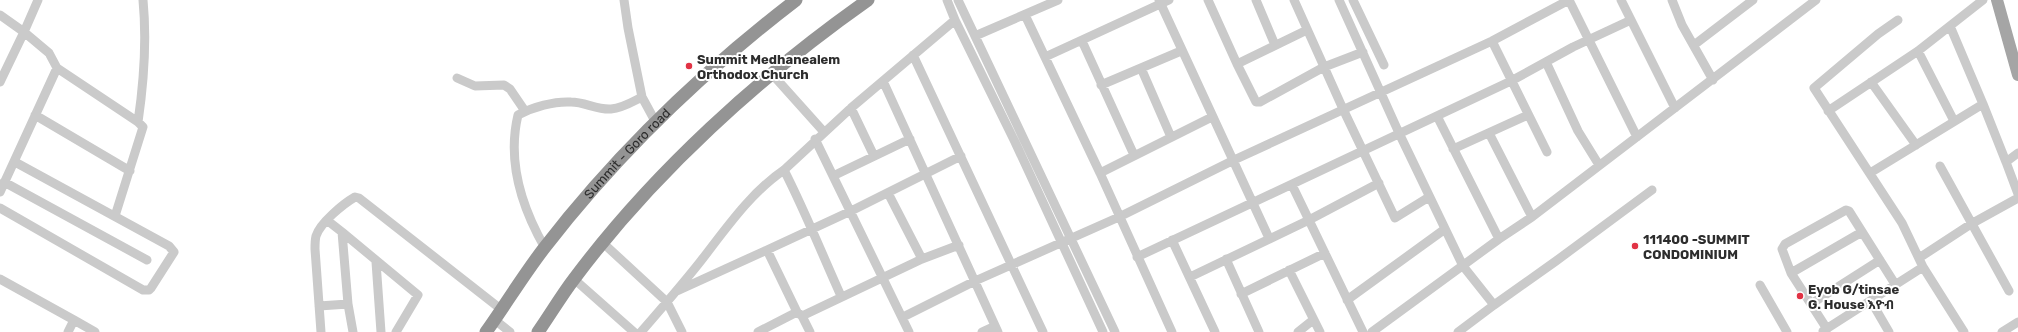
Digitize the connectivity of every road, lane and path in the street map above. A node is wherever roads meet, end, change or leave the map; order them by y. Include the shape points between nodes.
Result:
1 (38, 0) edge
2 (143, 0) edge
3 (624, 0) edge
4 (796, 0) edge
5 (868, 0) edge
6 (947, 0) edge
7 (958, 0) edge
8 (1058, 0) edge
9 (1208, 0) edge
10 (1256, 0) edge
11 (1294, 0) edge
12 (1339, 0) edge
13 (1353, 0) edge
14 (1569, 0) edge
15 (1621, 0) edge
16 (1753, 0) edge
17 (1816, 0) edge
18 (1983, 0) edge
19 (1997, 0) edge
20 (1163, 1) edge
21 (1675, 1) edge
22 (0, 15) edge
23 (1025, 15) junction
24 (955, 20) junction
25 (1631, 20) junction
26 (1898, 20) dead end
27 (1950, 26) junction
28 (1307, 30) junction
29 (24, 32) junction
30 (975, 36) junction
31 (1492, 40) junction
32 (1590, 40) junction
33 (1082, 41) junction
34 (1275, 45) junction
35 (1694, 45) junction
36 (1181, 51) junction
37 (1918, 51) junction
38 (1363, 52) junction
39 (913, 55) junction
40 (1045, 57) junction
41 (1546, 62) junction
42 (1236, 64) junction
43 (1384, 65) dead end
44 (1324, 67) junction
45 (57, 68) junction
46 (1141, 68) junction
47 (772, 74) junction
48 (2018, 75) edge
49 (457, 78) dead end
50 (1713, 80) junction
51 (882, 81) junction
52 (1511, 81) junction
53 (0, 82) edge
54 (1871, 82) junction
55 (1101, 85) junction
56 (1380, 92) junction
57 (642, 96) junction
58 (1983, 104) junction
59 (851, 108) junction
60 (1675, 108) junction
61 (1343, 109) junction
62 (525, 111) junction
63 (1828, 111) junction
64 (35, 115) junction
65 (1528, 115) junction
66 (1436, 116) junction
67 (1212, 117) junction
68 (655, 121) junction
69 (1954, 121) junction
70 (138, 122) junction
71 (824, 132) junction
72 (1400, 133) junction
73 (1490, 133) junction
74 (1171, 137) junction
75 (1637, 137) junction
76 (910, 138) junction
77 (815, 139) junction
78 (1916, 145) junction
79 (1453, 149) junction
80 (1362, 150) junction
81 (1547, 152) dead end
82 (2018, 154) edge
83 (1134, 155) junction
84 (874, 156) junction
85 (961, 156) junction
86 (1234, 160) junction
87 (15, 162) junction
88 (2006, 162) junction
89 (1599, 165) junction
90 (1940, 166) dead end
91 (784, 170) junction
92 (130, 171) junction
93 (924, 173) junction
94 (1100, 173) junction
95 (1870, 173) junction
96 (833, 176) junction
97 (4, 182) junction
98 (1379, 183) junction
99 (1292, 185) junction
100 (1652, 190) dead end
101 (0, 192) edge
102 (888, 193) junction
103 (2018, 194) edge
104 (1429, 197) junction
105 (2018, 198) edge
106 (1254, 203) junction
107 (0, 208) edge
108 (851, 211) junction
109 (115, 216) junction
110 (1119, 217) junction
111 (1532, 217) junction
112 (1309, 220) junction
113 (328, 221) junction
114 (1971, 224) junction
115 (1445, 229) junction
116 (811, 230) junction
117 (342, 232) junction
118 (1862, 232) junction
119 (1269, 238) junction
120 (1499, 239) junction
121 (1065, 240) junction
122 (1172, 240) junction
123 (604, 244) junction
124 (959, 245) junction
125 (544, 248) junction
126 (767, 250) junction
127 (1325, 253) junction
128 (1137, 257) junction
129 (1919, 258) junction
130 (922, 259) junction
131 (1226, 259) junction
132 (147, 260) dead end
133 (1880, 260) junction
134 (376, 262) junction
135 (1011, 264) junction
136 (1463, 266) junction
137 (1923, 267) junction
138 (1288, 270) junction
139 (1791, 273) junction
140 (1190, 276) junction
141 (883, 278) junction
142 (0, 279) edge
143 (574, 279) junction
144 (975, 281) junction
145 (1895, 284) junction
146 (1760, 285) dead end
147 (2009, 291) dead end
148 (676, 292) junction
149 (1241, 294) junction
150 (841, 296) junction
151 (1347, 300) junction
152 (1871, 301) junction
153 (667, 302) junction
154 (348, 304) junction
155 (1811, 304) junction
156 (1494, 305) junction
157 (319, 306) junction
158 (800, 314) junction
159 (498, 315) junction
160 (903, 317) junction
161 (1313, 320) junction
162 (2018, 322) edge
163 (72, 328) edge
164 (997, 329) edge
165 (1824, 330) edge
166 (95, 332) edge
167 (321, 332) edge
168 (353, 332) edge
169 (382, 332) edge
170 (396, 332) edge
171 (486, 332) edge
172 (510, 332) edge
173 (538, 332) edge
174 (634, 332) edge
175 (641, 332) edge
176 (682, 332) edge
177 (758, 332) edge
178 (810, 332) edge
179 (910, 332) edge
180 (982, 332) edge
181 (1043, 332) edge
182 (1103, 332) edge
183 (1114, 332) edge
184 (1172, 332) edge
185 (1215, 332) edge
186 (1259, 332) edge
187 (1298, 332) edge
188 (1320, 332) edge
189 (1363, 332) edge
190 (1372, 332) edge
191 (1458, 332) edge
192 (1787, 332) edge
193 (1889, 332) edge
194 (1964, 332) edge
195 (2002, 332) edge

1 - 29 street
2 - 70 street via 146,38 144,81
3 - 57 street
4 - 68 highway, Summit - Goro road via 732,51
5 - 47 highway via 807,44
6 - 24 street
7 - 30 street
8 - 23 street
9 - 42 street
10 - 34 street
11 - 28 street
12 - 38 street
13 - 43 street
14 - 31 street
14 - 32 street
15 - 25 street
16 - 35 street
17 - 50 street
18 - 27 street
19 - 48 main road
20 - 33 street
20 - 36 street
21 - 35 street via 1680,20
22 - 29 street
23 - 30 street
23 - 40 street
24 - 39 street
24 - 121 street
25 - 32 street
25 - 60 street
26 - 63 street via 1815,85 1814,91
27 - 37 street
27 - 58 street
28 - 34 street
28 - 44 street
29 - 45 street via 49,53
29 - 53 street
30 - 121 street
31 - 52 street
31 - 56 street
32 - 41 street
32 - 75 street
33 - 40 street
33 - 55 street
34 - 42 street
35 - 50 street
36 - 46 street
36 - 67 street
37 - 54 street
37 - 69 street
38 - 44 street
38 - 56 street
39 - 51 street
39 - 85 street
40 - 94 street
41 - 52 street
41 - 89 street via 1578,131
42 - 44 street via 1256,102
44 - 61 street
45 - 64 street
45 - 70 street
46 - 55 street
46 - 74 street
47 - 71 street
47 - 123 highway via 686,152
49 - 62 street via 475,86 504,85 510,89
50 - 60 street
51 - 59 street
51 - 76 street
52 - 65 street
52 - 66 street
54 - 63 street
54 - 78 street
55 - 83 street
56 - 61 street
56 - 72 street
57 - 62 street via 619,108 603,109 572,102 553,103
57 - 68 street
58 - 69 street
58 - 88 street
59 - 71 street
59 - 84 street
60 - 75 street
61 - 80 street
61 - 86 street
62 - 125 street via 518,115 516,124 514,153 518,182 533,227
63 - 95 street
64 - 87 street
64 - 92 street
65 - 73 street
65 - 81 street
66 - 72 street
66 - 79 street
67 - 74 street
67 - 86 street
68 - 125 highway, Summit - Goro road via 610,169
69 - 78 street
70 - 92 street via 143,131
71 - 77 street
72 - 80 street
72 - 104 street
73 - 79 street
73 - 111 street
74 - 83 street
75 - 89 street
76 - 84 street
76 - 93 street
77 - 91 street
77 - 96 street
78 - 95 street
79 - 120 street
80 - 98 street
80 - 99 street
82 - 88 street
83 - 94 street
84 - 96 street
85 - 93 street
85 - 135 street
86 - 106 street
86 - 110 street
87 - 97 street
87 - 109 street
88 - 103 street
89 - 111 street
90 - 114 street
91 - 116 street
91 - 148 street via 772,178 735,218
92 - 109 street
93 - 102 street
93 - 124 street
94 - 110 street
95 - 129 street via 1902,223
96 - 108 street
97 - 101 street
97 - 132 street
98 - 104 street via 1395,218
98 - 112 street
99 - 106 street
99 - 112 street
100 - 156 street
102 - 108 street
102 - 130 street
104 - 115 street
105 - 114 street
106 - 119 street
106 - 122 street
107 - 109 street via 143,290 149,290 174,252 172,248
108 - 116 street
108 - 141 street
110 - 121 street
110 - 128 street
111 - 120 street
112 - 119 street
112 - 127 street
113 - 117 street
113 - 157 street via 316,236
113 - 159 street via 355,197 359,198
114 - 129 street
114 - 147 street
115 - 136 street
115 - 151 street
116 - 126 street
116 - 150 street
117 - 134 street
117 - 154 street
118 - 133 street
118 - 139 street
118 - 139 street via 1846,210 1785,244 1782,249
119 - 131 street
120 - 136 street
121 - 135 street
121 - 182 street
121 - 183 street
122 - 128 street
122 - 140 street
123 - 143 highway
123 - 153 street
124 - 130 street
124 - 144 street
125 - 159 highway, Summit - Goro road
126 - 148 street
126 - 158 street
127 - 138 street
127 - 151 street
128 - 184 street
129 - 137 street
130 - 141 street
131 - 140 street
131 - 149 street
133 - 145 street
133 - 155 street
134 - 169 street
134 - 170 street via 418,295
135 - 144 street
135 - 181 street
136 - 156 street
136 - 190 street
137 - 145 street
137 - 194 street
138 - 149 street
138 - 161 street
139 - 155 street
140 - 185 street
141 - 150 street
141 - 160 street
142 - 163 street
143 - 173 highway
143 - 174 street
144 - 160 street
144 - 164 street
145 - 152 street
146 - 192 street
148 - 153 street
149 - 186 street
150 - 158 street
151 - 189 street
152 - 165 street
152 - 193 street
153 - 175 street
153 - 176 street
154 - 157 street
154 - 168 street
155 - 165 street
156 - 191 street
157 - 167 street
158 - 177 street
158 - 178 street
159 - 171 highway, Summit - Goro road
159 - 172 street
160 - 179 street
161 - 187 street
161 - 188 street
162 - 195 street
163 - 166 street
164 - 180 street

